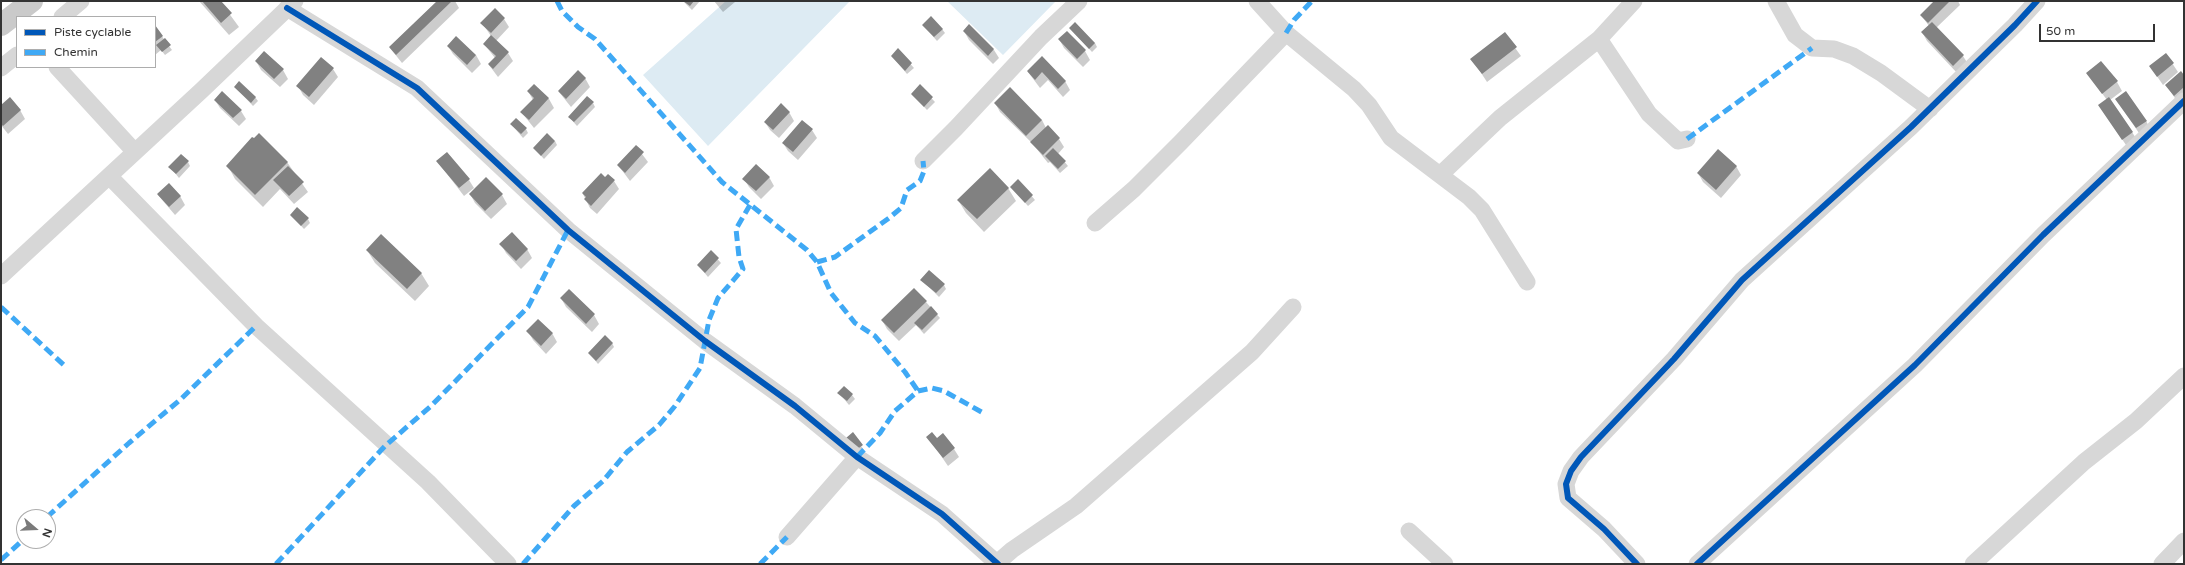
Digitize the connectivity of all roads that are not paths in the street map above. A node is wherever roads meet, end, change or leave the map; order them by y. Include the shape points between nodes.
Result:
1 (32, 1) edge
2 (81, 1) edge
3 (1079, 1) edge
4 (1257, 1) edge
5 (1634, 1) edge
6 (1776, 1) edge
7 (2037, 1) edge
8 (291, 5) edge
9 (63, 16) edge
10 (1, 25) edge
11 (1286, 33) junction
12 (1599, 39) junction
13 (16, 56) edge
14 (1, 68) edge
15 (58, 68) edge
16 (2184, 101) edge
17 (1930, 109) junction
18 (1687, 139) dead end
19 (135, 152) junction
20 (923, 161) dead end
21 (1440, 174) junction
22 (109, 176) junction
23 (1095, 223) dead end
24 (1, 276) edge
25 (1527, 282) dead end
26 (1293, 308) dead end
27 (2184, 376) edge
28 (857, 457) junction
29 (1409, 531) dead end
30 (787, 537) dead end
31 (2184, 541) edge
32 (508, 564) edge
33 (997, 564) edge
34 (1445, 564) edge
35 (1638, 564) edge
36 (1697, 564) edge
37 (1973, 564) edge
38 (2162, 564) edge

1 - 10 main road
2 - 9 street
3 - 20 street via 1041,37
4 - 11 street
5 - 12 street
6 - 17 street via 1795,35 1812,48 1834,49 1853,56
7 - 17 street
8 - 19 street
8 - 28 street via 417,88 568,230 705,341 795,406
11 - 21 street via 1354,89 1369,105 1391,138
11 - 23 street via 1134,189
12 - 18 street via 1649,114 1678,141
12 - 21 street via 1500,118
13 - 14 street
15 - 19 street
16 - 36 street via 2044,235 1915,365
17 - 35 street via 1742,280 1570,471 1566,484 1568,498
19 - 22 street
21 - 25 street via 1482,210
22 - 24 street
22 - 32 street via 256,326 428,482
26 - 33 street via 1252,352 1076,506 1012,550
27 - 37 street via 2136,421 2084,462
28 - 30 street
28 - 33 street via 942,514
29 - 34 street
31 - 38 street

